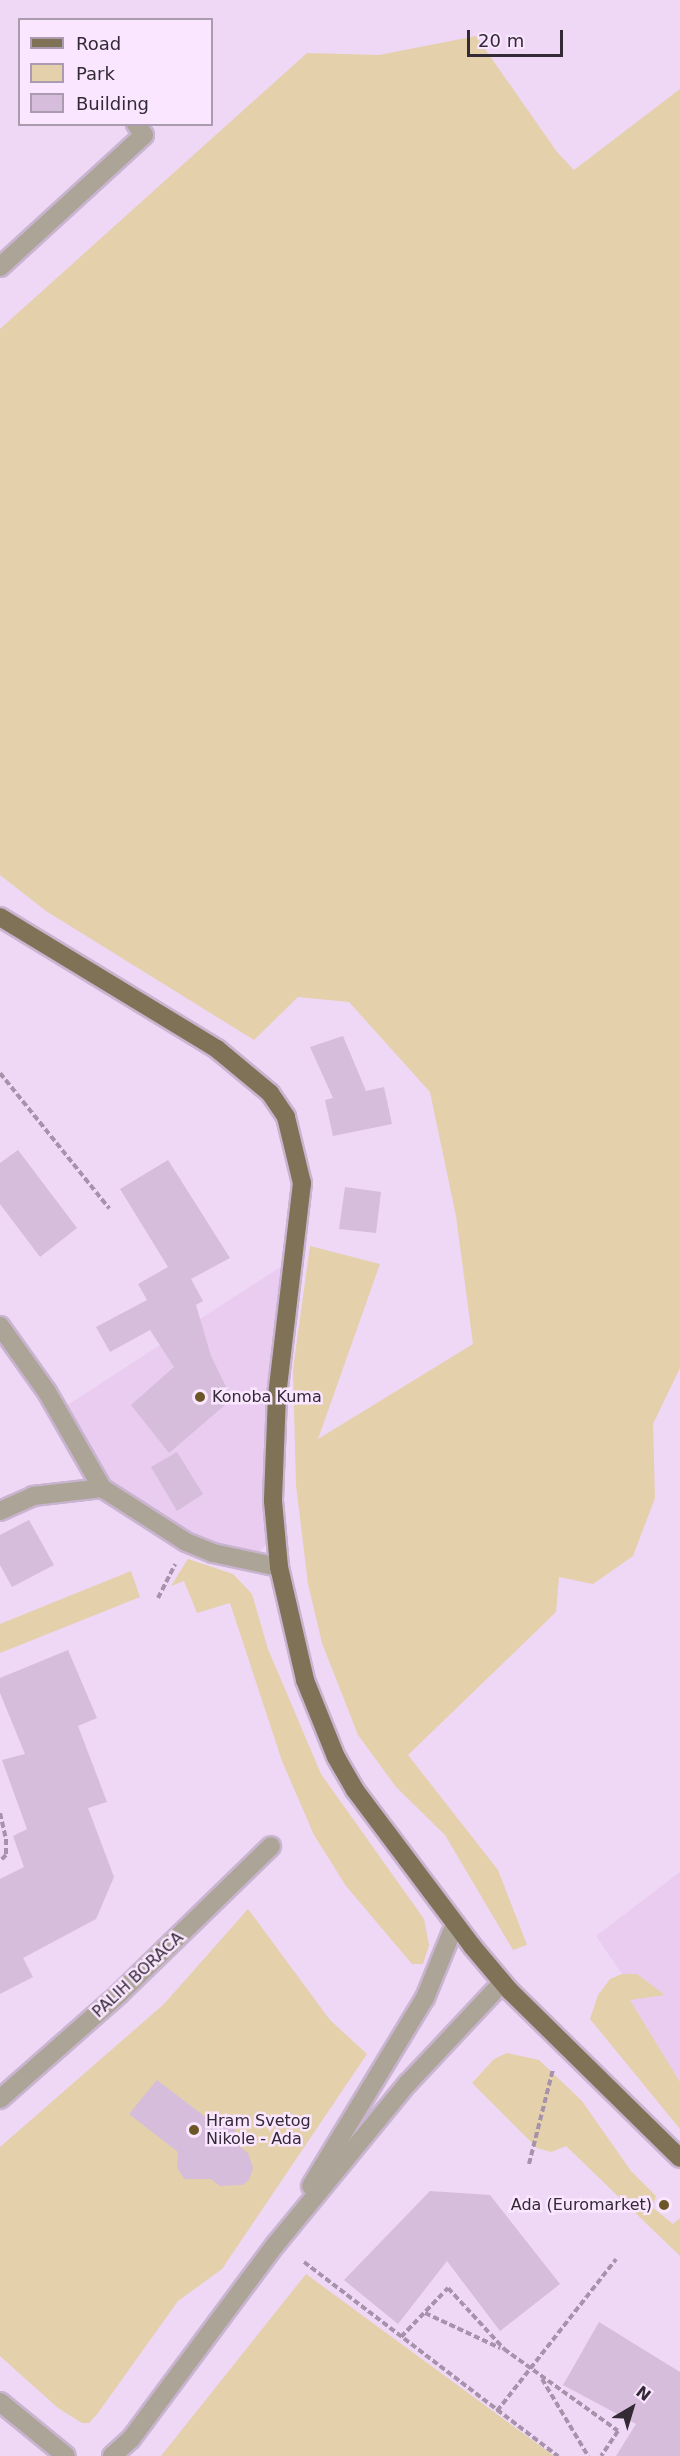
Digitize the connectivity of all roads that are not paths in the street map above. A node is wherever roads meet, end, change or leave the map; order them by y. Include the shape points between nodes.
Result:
1 (137, 126) edge
2 (0, 267) edge
3 (0, 916) edge
4 (0, 1326) edge
5 (102, 1488) junction
6 (0, 1511) edge
7 (279, 1567) junction
8 (272, 1846) dead end
9 (455, 1924) junction
10 (502, 1983) junction
11 (0, 2099) edge
12 (680, 2158) edge
13 (276, 2244) junction
14 (0, 2402) edge
15 (66, 2456) edge
16 (112, 2456) edge

1 - 2 street via 144,135
3 - 7 main road via 217,1049 270,1094 286,1117 302,1183 273,1450
4 - 5 street via 47,1392
5 - 6 street via 33,1496
5 - 7 street via 186,1542 213,1553
7 - 9 main road via 305,1680 336,1757
8 - 11 street, PALIH BORACA via 119,1994
9 - 10 main road
9 - 13 street via 425,1998
10 - 12 main road
10 - 13 street via 408,2083
13 - 16 street via 130,2439
14 - 15 street

